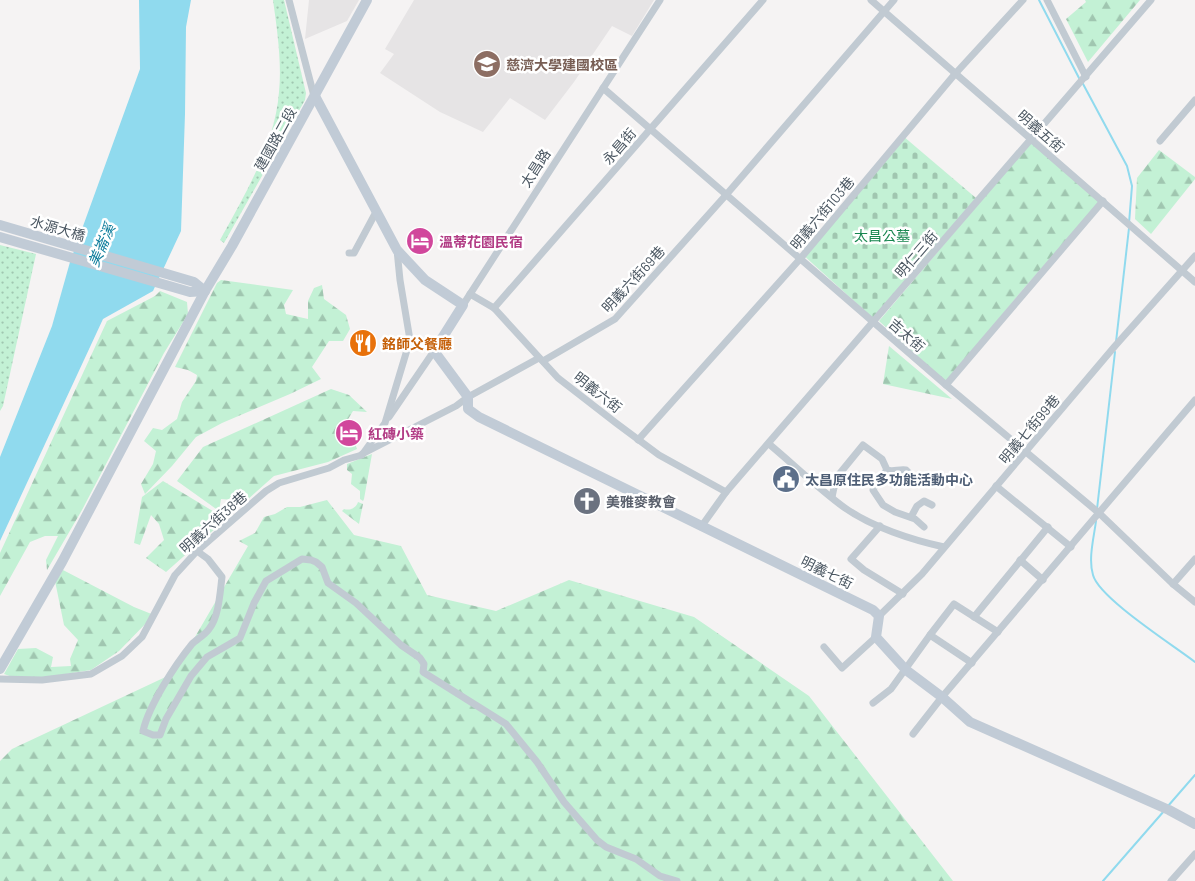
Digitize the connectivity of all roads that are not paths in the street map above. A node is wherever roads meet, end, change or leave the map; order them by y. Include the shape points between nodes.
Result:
1 (288, 0) edge
2 (367, 0) edge
3 (660, 0) edge
4 (763, 0) edge
5 (871, 0) edge
6 (894, 0) edge
7 (1022, 0) edge
8 (1047, 0) edge
9 (1151, 0) edge
10 (884, 12) junction
11 (955, 74) junction
12 (1083, 80) junction
13 (603, 88) junction
14 (314, 96) junction
15 (1195, 100) edge
16 (651, 128) junction
17 (1031, 139) junction
18 (1160, 141) dead end
19 (726, 195) junction
20 (1103, 201) junction
21 (376, 212) junction
22 (0, 225) edge
23 (0, 237) edge
24 (397, 250) junction
25 (349, 253) dead end
26 (1195, 256) edge
27 (800, 259) junction
28 (1182, 270) junction
29 (1195, 282) edge
30 (205, 291) junction
31 (470, 294) junction
32 (462, 305) junction
33 (494, 308) junction
34 (873, 322) junction
35 (434, 351) junction
36 (541, 360) junction
37 (946, 385) junction
38 (468, 397) junction
39 (1195, 400) edge
40 (385, 423) junction
41 (638, 440) junction
42 (769, 444) junction
43 (1025, 453) junction
44 (362, 454) junction
45 (887, 470) junction
46 (908, 472) dead end
47 (996, 486) junction
48 (726, 492) junction
49 (832, 497) junction
50 (932, 505) dead end
51 (1099, 513) junction
52 (911, 517) junction
53 (880, 526) junction
54 (701, 527) junction
55 (1048, 527) junction
56 (924, 528) dead end
57 (944, 547) junction
58 (1071, 547) junction
59 (197, 551) junction
60 (1195, 559) edge
61 (1020, 560) junction
62 (1043, 580) junction
63 (1173, 584) junction
64 (903, 594) junction
65 (1195, 602) edge
66 (880, 616) junction
67 (974, 617) junction
68 (998, 632) junction
69 (930, 634) junction
70 (876, 637) junction
71 (824, 647) dead end
72 (972, 663) junction
73 (0, 669) edge
74 (906, 670) junction
75 (0, 680) edge
76 (942, 697) junction
77 (873, 703) dead end
78 (913, 734) dead end
79 (1195, 824) edge
80 (1195, 854) edge
81 (677, 881) edge
82 (1171, 881) edge

1 - 14 street
2 - 14 street, 建國路二段
3 - 13 street, 太昌路
4 - 16 street, 永昌街
5 - 10 street, 明義五街
6 - 10 street, 明義六街69巷
7 - 11 street, 明義六街103巷
8 - 12 street
9 - 12 street, 明仁三街
10 - 11 street, 明義五街
10 - 19 street, 明義六街69巷
11 - 17 street, 明義五街
11 - 27 street, 明義六街103巷
12 - 17 street, 明仁三街
13 - 16 street, 吉太街
13 - 31 street, 太昌路
14 - 21 street
14 - 30 street, 建國路二段
15 - 18 street
16 - 19 street, 吉太街
16 - 33 street, 永昌街
17 - 20 street, 明義五街
17 - 34 street, 明仁三街
19 - 27 street, 吉太街
19 - 36 street, 明義六街69巷 via 615,319
20 - 28 street, 明義五街
20 - 37 street
21 - 24 street
21 - 25 street via 354,253
22 - 30 street, 水源大橋 via 194,282
23 - 30 street, 水源大橋 via 190,292
24 - 32 street via 425,280
24 - 40 street via 410,340
26 - 28 street, 明義七街99巷
27 - 34 street, 吉太街
27 - 41 street, 明義六街103巷
28 - 29 street, 明義五街
28 - 43 street, 明義七街99巷
30 - 73 street, 建國路二段 via 62,562
31 - 32 street, 太昌路
31 - 33 street, 明義六街
32 - 35 street, 太昌路
33 - 36 street, 明義六街
34 - 37 street, 吉太街
34 - 42 street, 明仁三街
35 - 38 street, 明義七街
35 - 40 street
36 - 38 street, 明義六街69巷
36 - 41 street, 明義六街 via 558,378
37 - 43 street, 吉太街
38 - 44 street, 明義六街38巷
38 - 54 street, 明義七街 via 468,409 479,417
39 - 51 street
40 - 44 street
41 - 48 street, 明義六街
42 - 48 street, 明仁三街
42 - 49 street
43 - 47 street, 明義七街99巷
43 - 51 street, 吉太街
44 - 59 street, 明義六街38巷 via 279,483
45 - 46 street
45 - 49 street via 882,459 863,445 836,478
45 - 52 street via 873,490 883,505
47 - 55 street
47 - 57 street, 明義七街99巷
48 - 54 street, 明仁三街
49 - 53 street
50 - 52 street via 924,501
51 - 58 street
51 - 63 street, 吉太街
52 - 56 street
53 - 57 street via 914,540
53 - 64 street via 851,559
54 - 66 street, 明義七街
55 - 58 street
55 - 61 street
57 - 64 street, 明義七街99巷
58 - 62 street
59 - 75 street, 明義六街38巷 via 175,575 142,637 122,656 91,674 42,680
59 - 81 street via 222,577 214,621 178,664 152,706 144,731 160,734 191,676 207,657 240,638 266,580 302,559 311,560 322,568 328,583 420,658 424,664 423,672 506,724 564,802 598,840 606,847 636,859 660,876
60 - 63 street
61 - 62 street
61 - 67 street
62 - 68 street
63 - 65 street, 吉太街
64 - 66 street, 明義七街99巷
66 - 70 street
67 - 68 street
67 - 69 street via 954,604
68 - 72 street
69 - 72 street
69 - 74 street
70 - 71 street via 842,668
70 - 74 street
72 - 76 street
74 - 76 street
74 - 77 street via 892,688
76 - 78 street
76 - 79 street via 970,722
80 - 82 street

